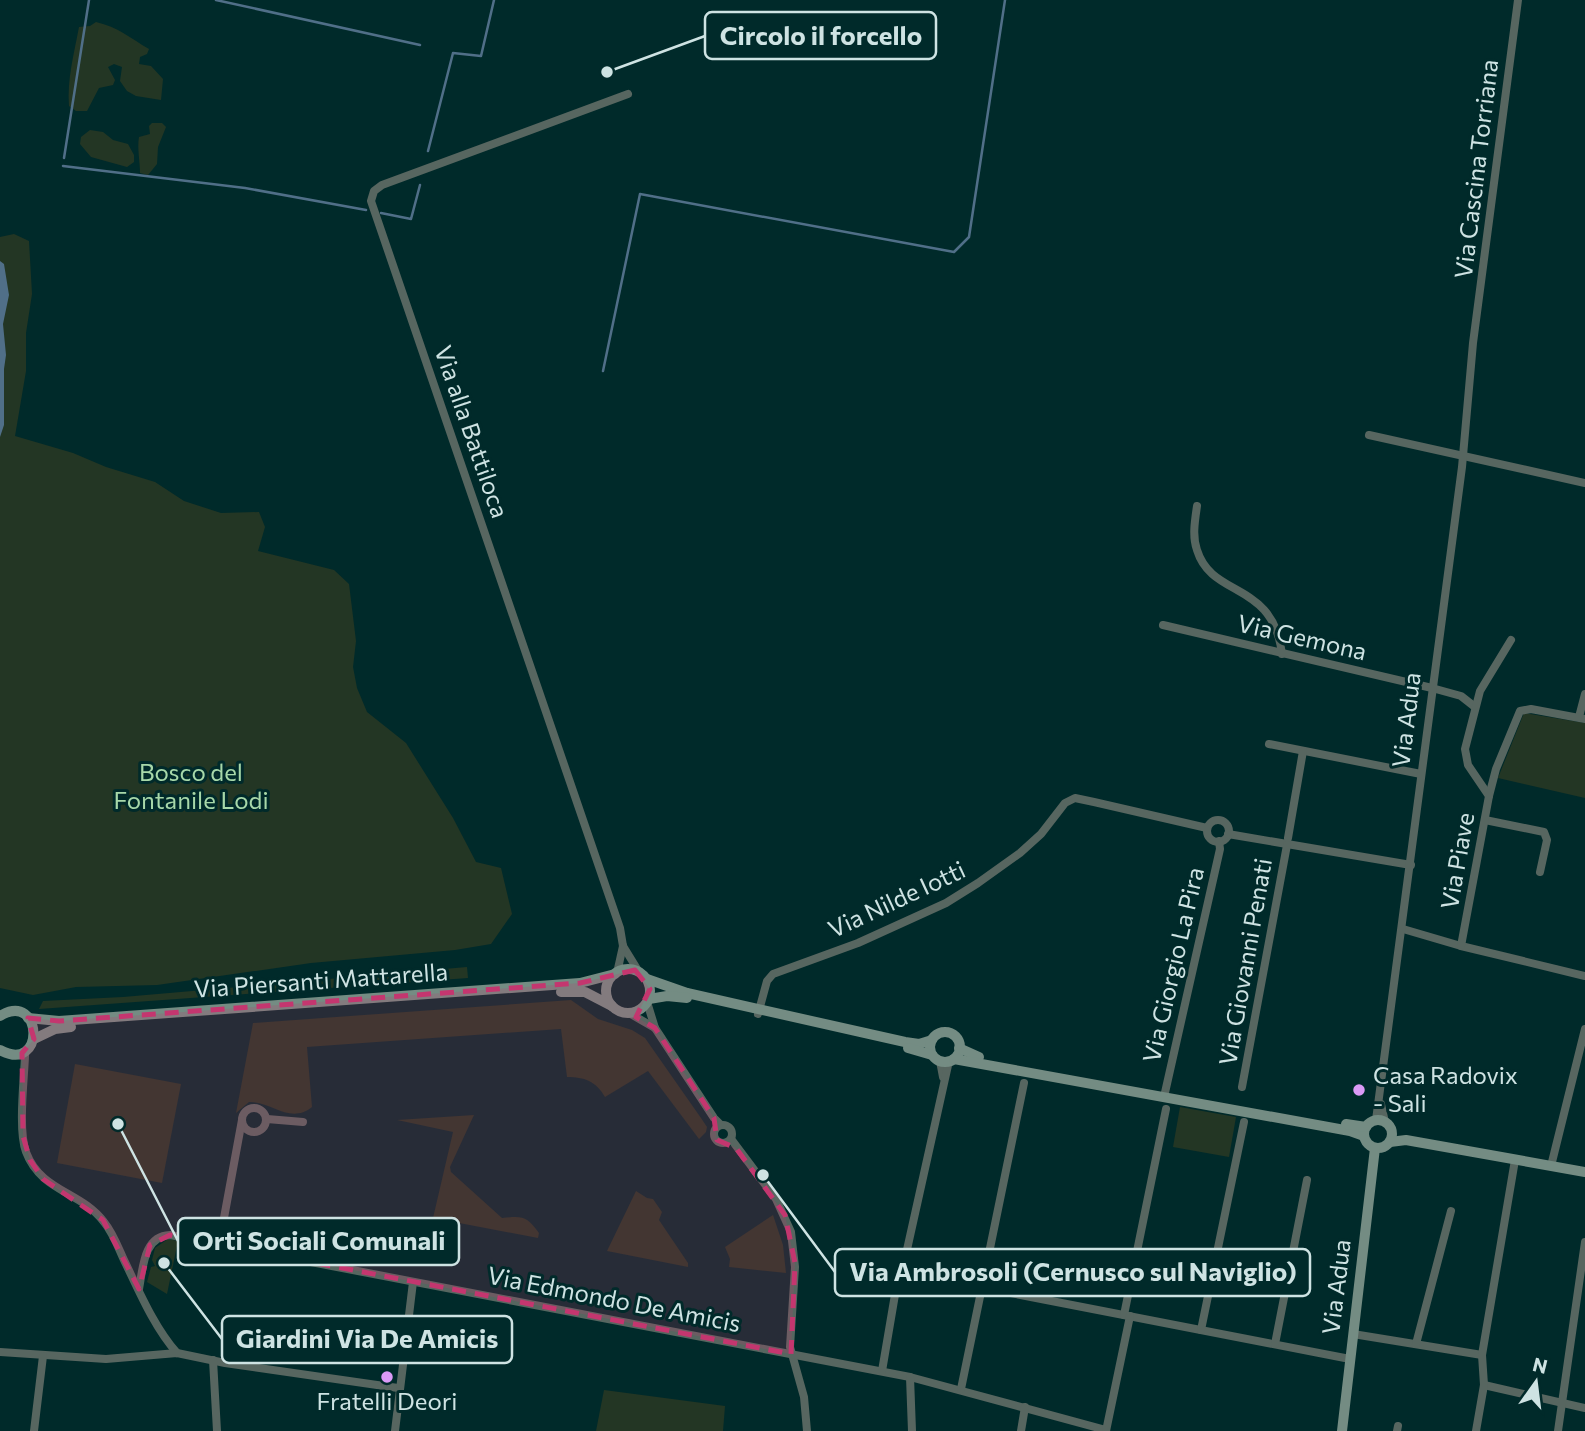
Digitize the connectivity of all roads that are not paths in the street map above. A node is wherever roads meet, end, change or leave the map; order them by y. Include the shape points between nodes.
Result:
1 (1518, 0) edge
2 (628, 94) dead end
3 (1474, 343) joint
4 (1369, 435) dead end
5 (1463, 457) junction
6 (1585, 483) edge
7 (1197, 506) dead end
8 (1163, 625) dead end
9 (1511, 640) dead end
10 (1282, 654) junction
11 (1432, 688) junction
12 (1585, 694) edge
13 (1475, 707) junction
14 (1582, 718) edge
15 (1269, 744) dead end
16 (1303, 751) junction
17 (1421, 774) junction
18 (1489, 796) junction
19 (1485, 820) junction
20 (1207, 828) junction
21 (1228, 834) junction
22 (1219, 841) junction
23 (1287, 841) junction
24 (1411, 865) junction
25 (1540, 872) dead end
26 (1403, 929) junction
27 (623, 946) junction
28 (1461, 946) junction
29 (616, 973) junction
30 (643, 976) junction
31 (1585, 976) edge
32 (648, 1000) junction
33 (612, 1006) junction
34 (759, 1012) junction
35 (629, 1013) junction
36 (0, 1016) edge
37 (28, 1018) junction
38 (655, 1028) junction
39 (1585, 1029) edge
40 (34, 1039) junction
41 (932, 1040) junction
42 (1, 1053) edge
43 (22, 1053) junction
44 (947, 1057) junction
45 (1024, 1083) dead end
46 (1242, 1087) dead end
47 (1165, 1094) junction
48 (1166, 1109) dead end
49 (267, 1119) junction
50 (242, 1120) junction
51 (303, 1122) dead end
52 (1244, 1122) dead end
53 (717, 1124) junction
54 (1373, 1126) junction
55 (251, 1132) junction
56 (1391, 1137) junction
57 (240, 1140) junction
58 (728, 1141) junction
59 (1375, 1148) junction
60 (1515, 1160) junction
61 (1552, 1162) junction
62 (1585, 1170) edge
63 (1307, 1180) dead end
64 (1451, 1211) dead end
65 (1585, 1242) edge
66 (219, 1245) junction
67 (902, 1272) junction
68 (413, 1282) junction
69 (983, 1287) junction
70 (139, 1289) junction
71 (1127, 1315) junction
72 (1201, 1330) junction
73 (1353, 1334) junction
74 (1275, 1344) junction
75 (1416, 1344) junction
76 (0, 1352) edge
77 (177, 1353) junction
78 (792, 1354) junction
79 (43, 1356) junction
80 (1482, 1356) junction
81 (1350, 1359) junction
82 (213, 1360) junction
83 (882, 1371) junction
84 (910, 1377) junction
85 (1484, 1385) junction
86 (398, 1388) junction
87 (961, 1389) junction
88 (1562, 1403) junction
89 (1025, 1407) junction
90 (1585, 1408) edge
91 (1106, 1430) edge
92 (34, 1431) edge
93 (218, 1431) edge
94 (395, 1431) edge
95 (807, 1431) edge
96 (912, 1431) edge
97 (1021, 1431) edge
98 (1342, 1431) edge
99 (1476, 1431) edge
100 (1558, 1431) edge

1 - 3 street, Via Cascina Torriana
2 - 27 street, Via alla Battiloca via 382,185 371,197
3 - 5 street, Via Adua
4 - 5 street
5 - 6 street
5 - 11 street, Via Adua
7 - 10 street via 1195,540 1202,562 1213,575 1265,610 1276,627
8 - 10 street, Via Gemona
9 - 13 street, Via Piave
10 - 11 street, Via Gemona
11 - 13 street via 1464,697
11 - 17 street, Via Adua
12 - 14 street
13 - 18 street, Via Piave via 1466,758
14 - 18 street via 1520,711
15 - 16 street
16 - 17 street
16 - 23 street, Via Giovanni Penati
17 - 24 street, Via Adua
18 - 19 street, Via Piave
19 - 25 street via 1546,834
19 - 28 street, Via Piave
20 - 21 street via 1220,821 1228,827
20 - 22 street via 1211,839
20 - 34 street, Via Nilde Iotti via 1075,798 1065,803 1020,853 946,903 873,937 773,974
21 - 22 street
21 - 23 street
22 - 47 street, Via Giorgio La Pira
23 - 24 street
23 - 46 street, Via Giovanni Penati
24 - 26 street, Via Adua
26 - 28 street
26 - 54 street, Via Adua
27 - 29 street, Via alla Battiloca
27 - 30 street, Via alla Battiloca
28 - 31 street
29 - 30 street via 631,970
29 - 33 street via 607,990
29 - 37 street, Via Piersanti Mattarella via 580,983 59,1021
30 - 32 street via 650,989
30 - 34 street
32 - 34 street via 682,997
32 - 35 street
32 - 38 street
33 - 35 street
33 - 40 street, Via Piersanti Mattarella via 573,991 60,1027
34 - 41 street via 913,1043
34 - 44 street
35 - 38 street
36 - 37 street, Via Piersanti Mattarella via 16,1012
37 - 40 street
38 - 53 street
39 - 61 street
40 - 43 street
41 - 44 street via 930,1048
41 - 44 street via 942,1032 957,1038
42 - 43 street
43 - 70 street via 23,1136 32,1164 45,1181 97,1212
44 - 47 street via 976,1056
44 - 67 street
45 - 69 street
47 - 54 street
48 - 71 street
49 - 50 street via 254,1108 244,1113
49 - 51 street
49 - 55 street via 262,1130
50 - 55 street
50 - 57 street
52 - 72 street
53 - 58 street via 716,1139
53 - 58 street via 731,1129
54 - 56 street
54 - 59 street via 1367,1143
55 - 57 street
56 - 59 street via 1384,1147
56 - 60 street
56 - 61 street
57 - 66 street
58 - 78 street via 776,1199 791,1232 795,1267
59 - 73 street, Via Adua
60 - 62 street
60 - 80 street
61 - 62 street
63 - 74 street
64 - 75 street
65 - 88 street
66 - 68 street, Via Edmondo De Amicis
66 - 70 street, Via Edmondo De Amicis via 170,1235 156,1238 148,1250
67 - 69 street
67 - 83 street
68 - 78 street, Via Edmondo De Amicis
68 - 86 street
69 - 71 street
69 - 87 street
70 - 77 street
71 - 72 street
71 - 91 street
72 - 74 street
73 - 75 street
73 - 81 street, Via Adua
74 - 81 street
75 - 80 street
76 - 79 street
77 - 79 street via 121,1359
77 - 82 street
78 - 83 street, Via Edmondo De Amicis
78 - 95 street via 804,1397
79 - 92 street
80 - 85 street
81 - 98 street, Via Adua
82 - 86 street
82 - 93 street
83 - 84 street, Via Edmondo De Amicis
84 - 87 street, Via Edmondo De Amicis
84 - 96 street
85 - 88 street
85 - 99 street
86 - 94 street
87 - 89 street, Via Edmondo De Amicis
88 - 90 street
88 - 100 street
89 - 91 street, Via Edmondo De Amicis
89 - 97 street

